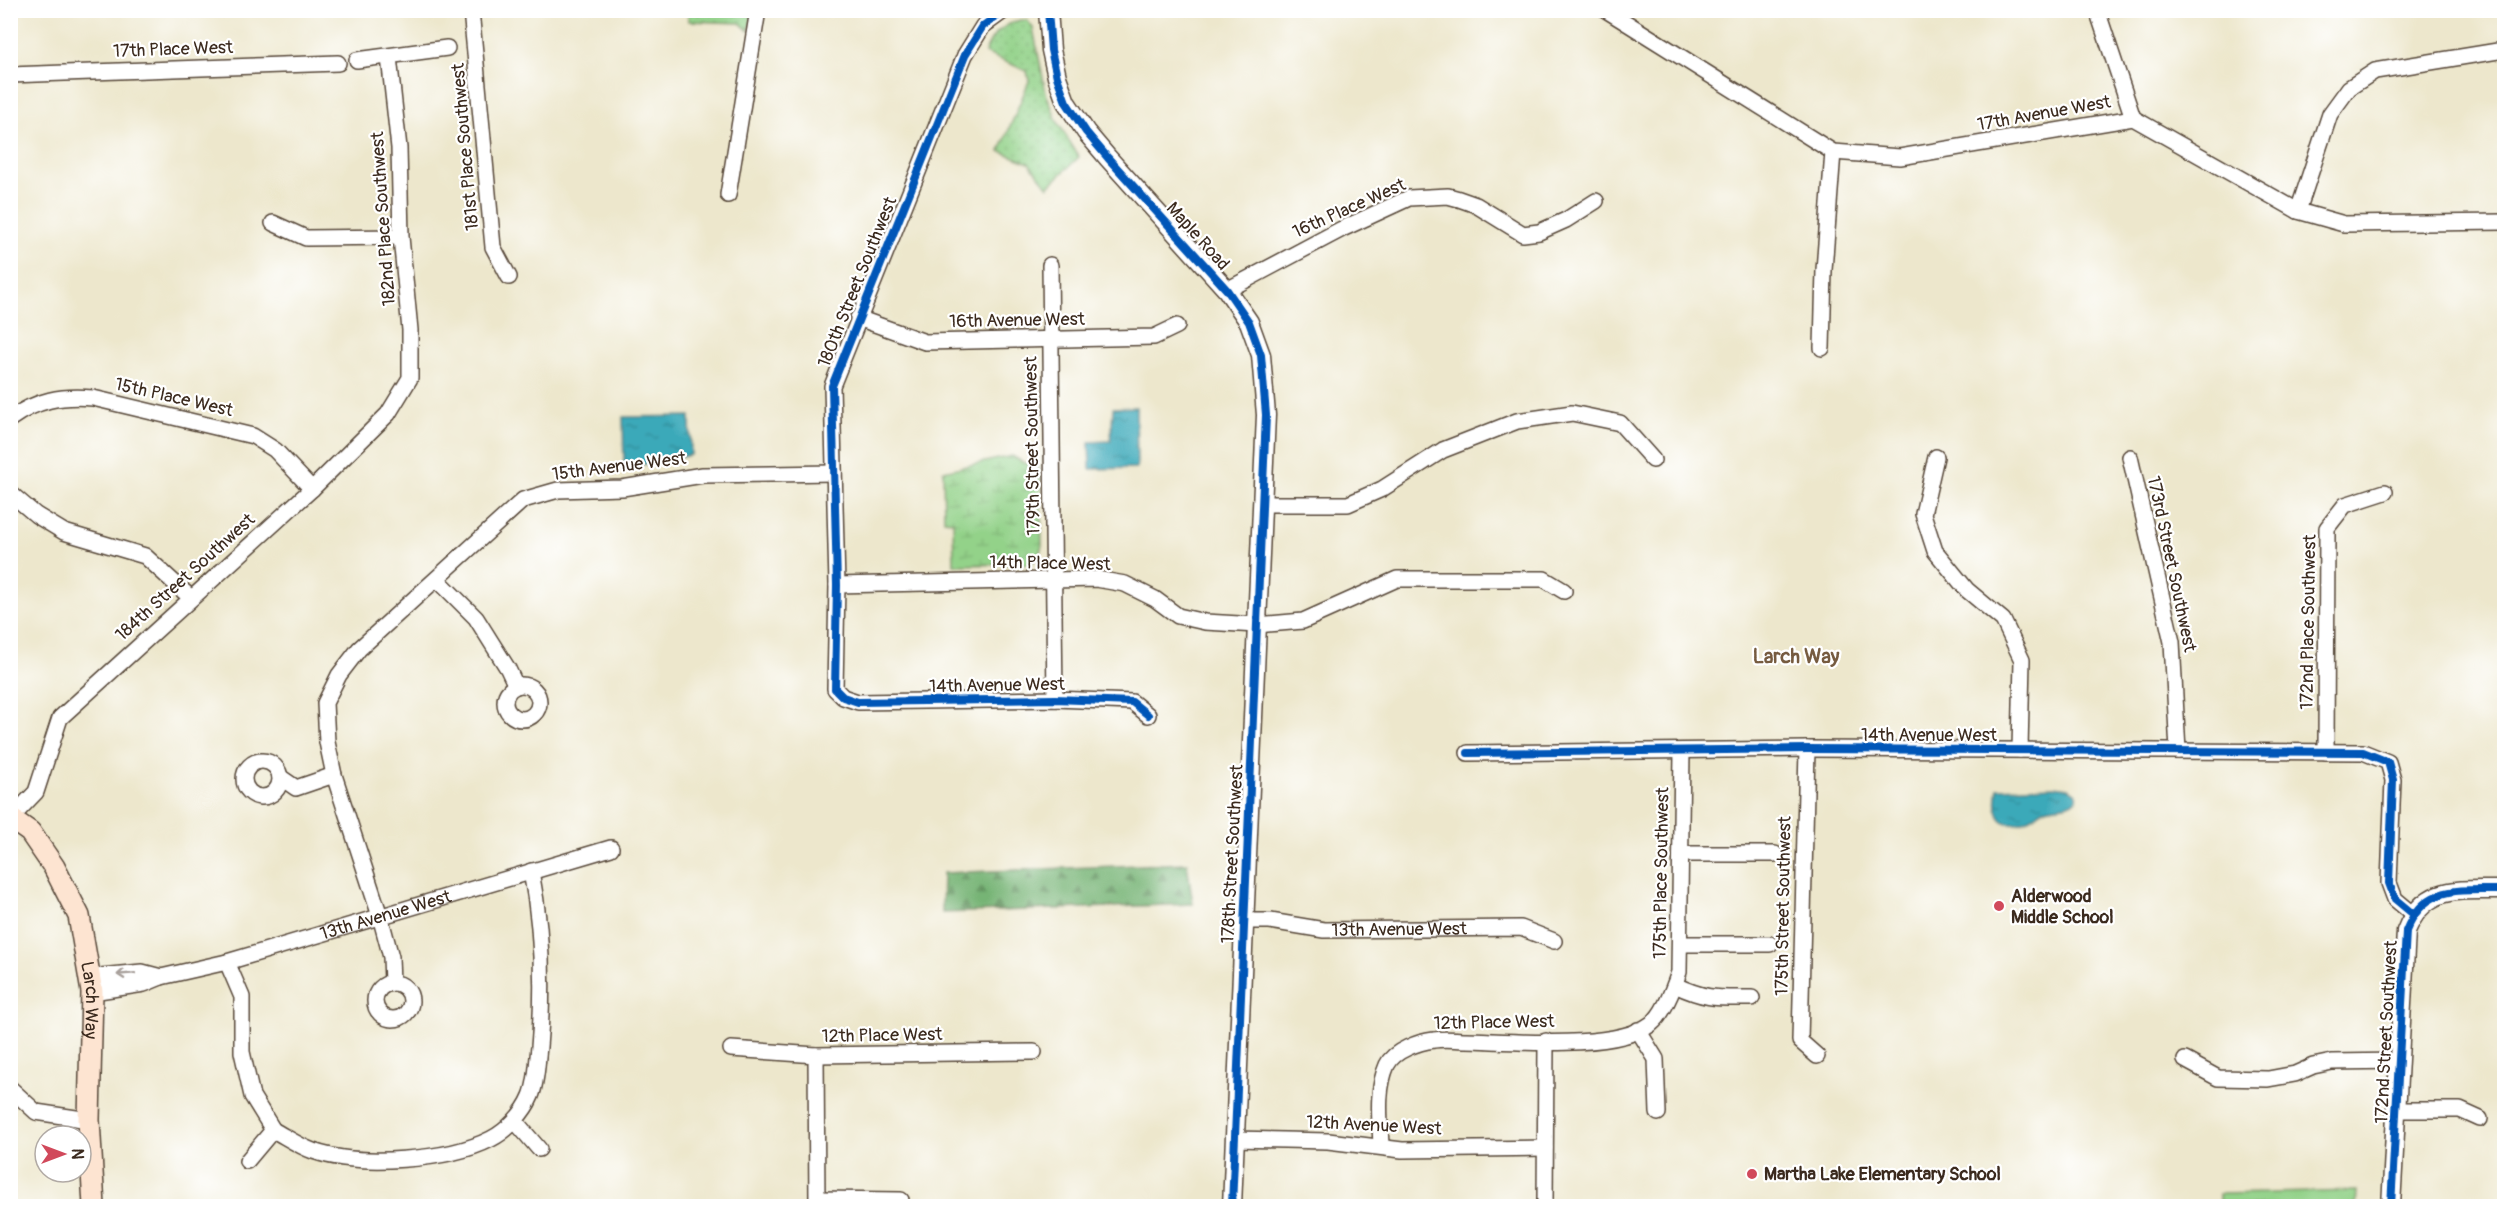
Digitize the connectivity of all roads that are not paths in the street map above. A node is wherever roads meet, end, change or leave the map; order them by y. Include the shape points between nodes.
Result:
1 (471, 10) edge
2 (758, 10) edge
3 (1005, 10) edge
4 (1048, 10) edge
5 (1606, 10) edge
6 (2097, 10) edge
7 (447, 48) dead end
8 (2505, 50) edge
9 (389, 57) junction
10 (357, 60) dead end
11 (338, 63) dead end
12 (10, 75) edge
13 (2133, 118) junction
14 (1833, 152) junction
15 (728, 195) dead end
16 (1596, 201) dead end
17 (2298, 211) junction
18 (2505, 222) edge
19 (273, 223) dead end
20 (401, 237) junction
21 (1050, 265) dead end
22 (509, 277) dead end
23 (1227, 290) junction
24 (858, 318) junction
25 (1177, 326) dead end
26 (1051, 339) junction
27 (1822, 348) dead end
28 (410, 378) joint
29 (10, 419) edge
30 (1936, 457) dead end
31 (2130, 457) dead end
32 (1653, 460) dead end
33 (834, 473) junction
34 (312, 489) junction
35 (2385, 492) dead end
36 (10, 493) edge
37 (1262, 504) junction
38 (437, 579) junction
39 (1053, 580) junction
40 (837, 585) junction
41 (1564, 591) dead end
42 (191, 598) junction
43 (1257, 625) junction
44 (516, 686) dead end
45 (843, 696) joint
46 (1055, 699) junction
47 (1148, 716) dead end
48 (1807, 749) junction
49 (2020, 750) junction
50 (2178, 751) junction
51 (1682, 752) junction
52 (2326, 752) junction
53 (1468, 753) dead end
54 (334, 775) junction
55 (279, 777) dead end
56 (11, 818) edge
57 (611, 848) dead end
58 (1681, 854) junction
59 (1775, 854) dead end
60 (531, 871) junction
61 (2505, 890) edge
62 (2413, 914) junction
63 (380, 916) junction
64 (1244, 921) junction
65 (1554, 941) dead end
66 (1680, 944) junction
67 (1770, 944) dead end
68 (227, 962) junction
69 (392, 983) dead end
70 (91, 984) junction
71 (1675, 985) junction
72 (1752, 998) dead end
73 (1652, 1023) joint
74 (1638, 1030) junction
75 (1546, 1041) junction
76 (730, 1049) dead end
77 (1034, 1052) dead end
78 (816, 1055) junction
79 (1817, 1056) dead end
80 (2185, 1060) dead end
81 (2399, 1061) junction
82 (10, 1088) edge
83 (2397, 1110) junction
84 (1658, 1113) dead end
85 (2480, 1119) dead end
86 (89, 1120) junction
87 (515, 1121) junction
88 (273, 1130) junction
89 (1235, 1139) junction
90 (1381, 1146) junction
91 (1545, 1148) junction
92 (539, 1149) dead end
93 (247, 1161) dead end
94 (901, 1200) dead end
95 (817, 1203) edge
96 (94, 1206) edge
97 (1232, 1206) edge
98 (1545, 1206) edge
99 (2391, 1206) edge

1 - 22 street, 181st Place Southwest via 493,247
2 - 15 street
3 - 24 street, 180th Street Southwest via 983,26 965,56
4 - 23 street, Maple Road via 1051,50 1066,102 1108,159
5 - 14 street, 17th Avenue West
6 - 13 street
7 - 9 street
8 - 17 street via 2375,71 2349,88 2330,114
9 - 10 street
9 - 20 street, 182nd Place Southwest via 399,148
11 - 12 street, 17th Place West
13 - 14 street, 17th Avenue West via 1900,158
13 - 17 street, 17th Avenue West
14 - 27 street
16 - 23 street, 16th Place West via 1566,220 1539,232 1523,234 1467,201 1448,196 1409,198
17 - 18 street, 17th Avenue West via 2344,224
19 - 20 street via 306,238
20 - 28 street, 182nd Place Southwest via 410,330
21 - 26 street, 179th Street Southwest
23 - 37 street, Maple Road via 1249,322 1261,355 1266,402
24 - 26 street, 16th Avenue West via 925,342
24 - 33 street, 180th Street Southwest via 832,386
25 - 26 street, 16th Avenue West via 1154,337
26 - 39 street, 179th Street Southwest
28 - 34 street, 184th Street Southwest via 388,414
29 - 34 street, 15th Place West via 46,401 69,396 93,398 253,436 275,450
30 - 49 street via 1923,514 1935,551 1968,590 2003,620 2022,660
31 - 50 street, 173rd Street Southwest via 2172,642
32 - 37 street via 1620,423 1572,413 1517,421 1443,450 1382,489 1348,504
33 - 38 street, 15th Avenue West via 703,475 622,488 558,490 524,500
33 - 40 street, 180th Street Southwest
34 - 42 street, 184th Street Southwest
35 - 52 street, 172nd Place Southwest via 2345,505 2327,528
36 - 42 street via 64,532 145,556
37 - 43 street, 178th Street Southwest
38 - 44 street via 476,618
38 - 54 street, 15th Avenue West via 359,649 339,675 325,703
39 - 40 street, 14th Place West
39 - 43 street, 14th Place West via 1096,579 1125,584 1178,616
39 - 46 street, 179th Street Southwest
40 - 45 street, 180th Street Southwest via 835,689
41 - 43 street, 14th Place West via 1544,579 1397,579 1303,621
42 - 56 street, 184th Street Southwest via 60,718 36,792
43 - 64 street, 178th Street Southwest
45 - 46 street, 14th Avenue West via 858,702
46 - 47 street, 14th Avenue West via 1132,702
48 - 49 street, 14th Avenue West
48 - 51 street, 14th Avenue West
48 - 79 street, 175th Street Southwest via 1800,1041
49 - 50 street, 14th Avenue West
50 - 52 street, 14th Avenue West
51 - 53 street, 14th Avenue West
51 - 58 street, 175th Place Southwest
52 - 62 street, 14th Avenue West via 2363,752 2388,762 2393,780 2389,883 2395,899
54 - 55 street via 296,788
54 - 63 street, 15th Avenue West
56 - 70 main road, Larch Way via 30,832 54,867 79,916
57 - 60 street, 13th Avenue West
58 - 59 street
58 - 66 street, 175th Place Southwest
60 - 63 street, 13th Avenue West
60 - 87 street via 538,910 541,1017 531,1096
61 - 62 street via 2438,894
62 - 81 street, 172nd Street Southwest via 2406,931
63 - 68 street, 13th Avenue West
63 - 69 street, 15th Avenue West via 391,957
64 - 65 street, 13th Avenue West via 1324,930 1521,928
64 - 89 street, 178th Street Southwest
66 - 67 street
66 - 71 street, 175th Place Southwest
68 - 70 street, 13th Avenue West via 144,984
68 - 88 street via 242,998 242,1052 252,1096
70 - 86 main road, Larch Way
71 - 72 street via 1709,998
71 - 73 street, 175th Place Southwest
73 - 74 street, 12th Place West
74 - 75 street, 12th Place West via 1605,1039
74 - 84 street via 1656,1059
75 - 90 street, 12th Place West via 1434,1040 1406,1048 1388,1062 1381,1083
75 - 91 street
76 - 78 street, 12th Place West
77 - 78 street, 12th Place West
78 - 95 street
80 - 81 street via 2218,1078 2268,1079 2332,1062
81 - 83 street, 172nd Street Southwest
82 - 86 street via 36,1112
83 - 85 street via 2460,1110
83 - 99 street, 172nd Street Southwest
86 - 96 main road, Larch Way
87 - 88 street via 492,1138 456,1152 415,1158 358,1159 314,1151
87 - 92 street
88 - 93 street
89 - 90 street, 12th Avenue West
89 - 97 street, 178th Street Southwest
90 - 91 street, 12th Avenue West via 1402,1150
91 - 98 street
94 - 95 street

